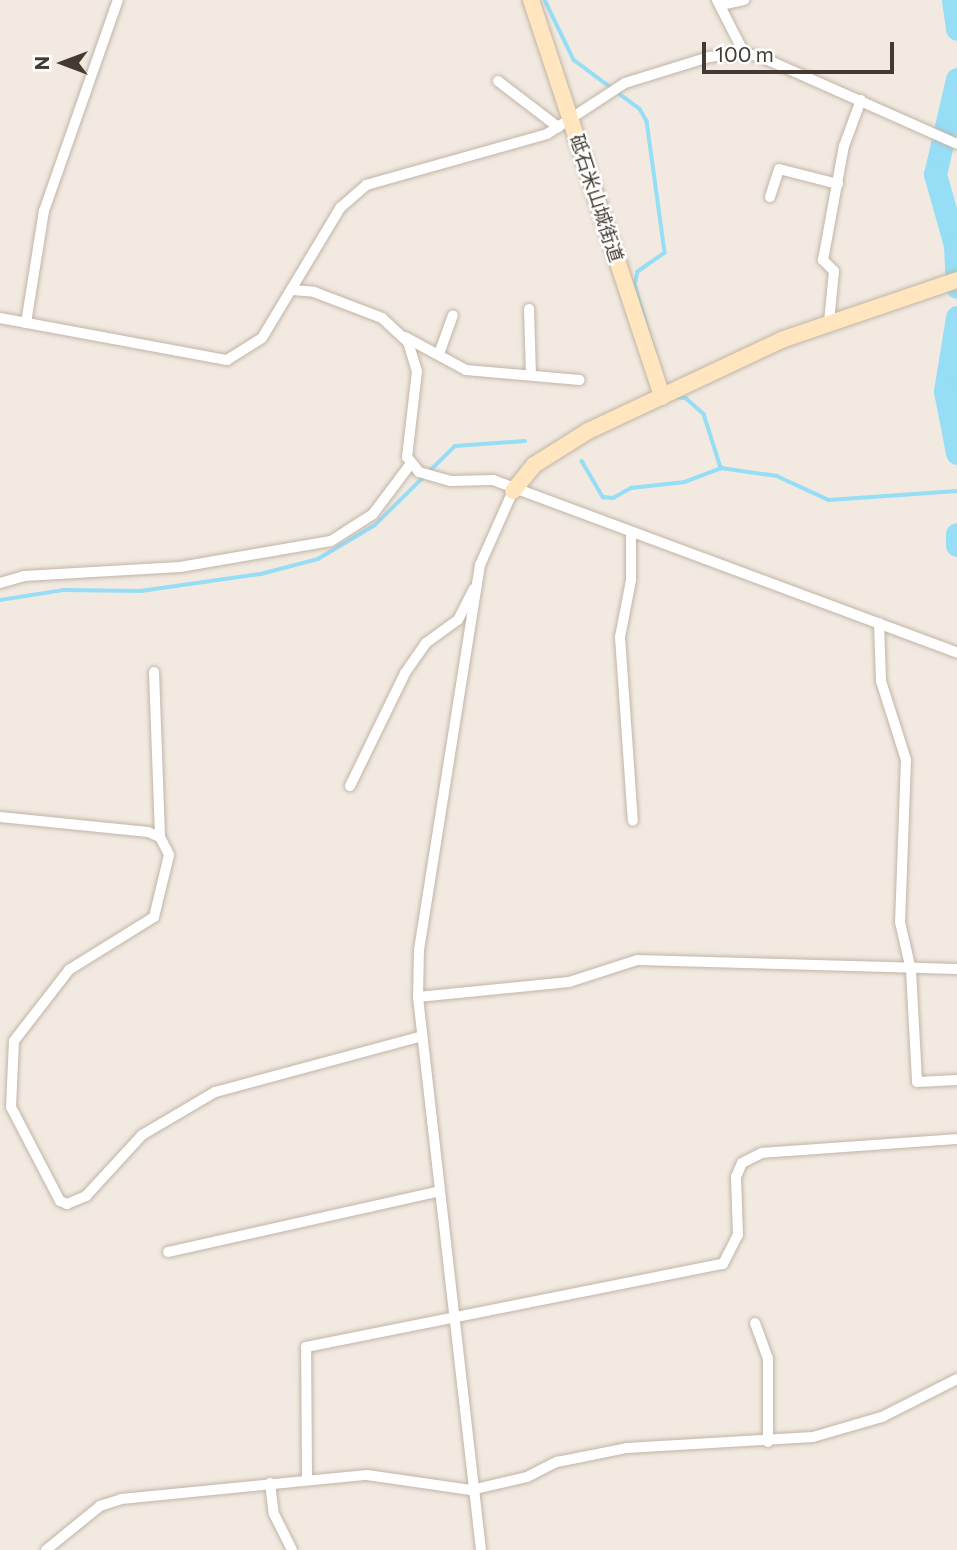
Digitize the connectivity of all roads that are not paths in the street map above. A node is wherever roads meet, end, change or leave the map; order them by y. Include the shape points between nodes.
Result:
1 (118, 0) edge
2 (531, 0) edge
3 (744, 0) edge
4 (720, 3) edge
5 (744, 52) junction
6 (498, 81) dead end
7 (861, 100) junction
8 (571, 117) junction
9 (558, 127) junction
10 (955, 143) edge
11 (838, 184) junction
12 (770, 198) dead end
13 (957, 280) edge
14 (293, 290) junction
15 (529, 309) dead end
16 (453, 315) dead end
17 (0, 318) edge
18 (829, 322) junction
19 (26, 323) junction
20 (405, 337) junction
21 (439, 354) junction
22 (531, 375) junction
23 (580, 380) dead end
24 (662, 397) junction
25 (409, 466) junction
26 (513, 491) junction
27 (631, 532) junction
28 (0, 583) edge
29 (477, 588) junction
30 (878, 623) junction
31 (957, 653) edge
32 (154, 672) dead end
33 (350, 786) dead end
34 (0, 817) edge
35 (634, 821) dead end
36 (160, 837) junction
37 (911, 970) junction
38 (957, 970) edge
39 (418, 997) junction
40 (419, 1037) junction
41 (957, 1080) edge
42 (957, 1139) edge
43 (436, 1192) junction
44 (168, 1252) dead end
45 (450, 1318) junction
46 (755, 1323) dead end
47 (957, 1379) edge
48 (768, 1442) junction
49 (307, 1478) junction
50 (270, 1483) junction
51 (471, 1490) junction
52 (46, 1550) edge
53 (292, 1550) edge
54 (481, 1550) edge

1 - 19 street via 44,211
2 - 8 street, 砥石米山城街道
3 - 4 street
4 - 5 street
5 - 7 street
5 - 8 street via 625,83
6 - 9 street
7 - 10 street
7 - 11 street via 844,146
8 - 9 street
8 - 24 street, 砥石米山城街道
9 - 14 street via 366,185 340,208
11 - 12 street via 779,169
11 - 18 street via 823,260 834,271
13 - 18 street
14 - 19 street via 262,338 226,360
14 - 20 street via 314,292 382,318
15 - 22 street
16 - 21 street
17 - 19 street
18 - 24 street
20 - 21 street
20 - 25 street via 417,371
21 - 22 street via 466,370
22 - 23 street
24 - 26 street via 559,446 534,465
25 - 26 street via 451,481 481,477
25 - 28 street via 373,514 331,541 180,567 24,576
26 - 27 street
26 - 29 street via 494,524
27 - 30 street
27 - 35 street via 631,580 620,637
29 - 33 street via 458,621 426,643 405,673
29 - 39 street via 419,950
30 - 31 street
30 - 37 street via 881,681 906,760 898,864 900,922
32 - 36 street
34 - 36 street
36 - 40 street via 169,855 168,876 154,917 69,970 14,1041 11,1107 60,1201 67,1204 86,1196 142,1135 215,1092
37 - 38 street
37 - 39 street via 637,960 569,982
37 - 41 street via 918,1082
39 - 40 street
40 - 43 street
42 - 45 street via 762,1153 742,1163 736,1177 738,1235 723,1264
43 - 44 street
43 - 45 street
45 - 49 street via 306,1347
45 - 51 street
46 - 48 street via 768,1359
47 - 48 street via 882,1417 813,1437
48 - 51 street via 627,1448 557,1462 527,1477
49 - 50 street
49 - 51 street via 367,1475
50 - 52 street via 121,1499 100,1506
50 - 53 street via 274,1514
51 - 54 street

